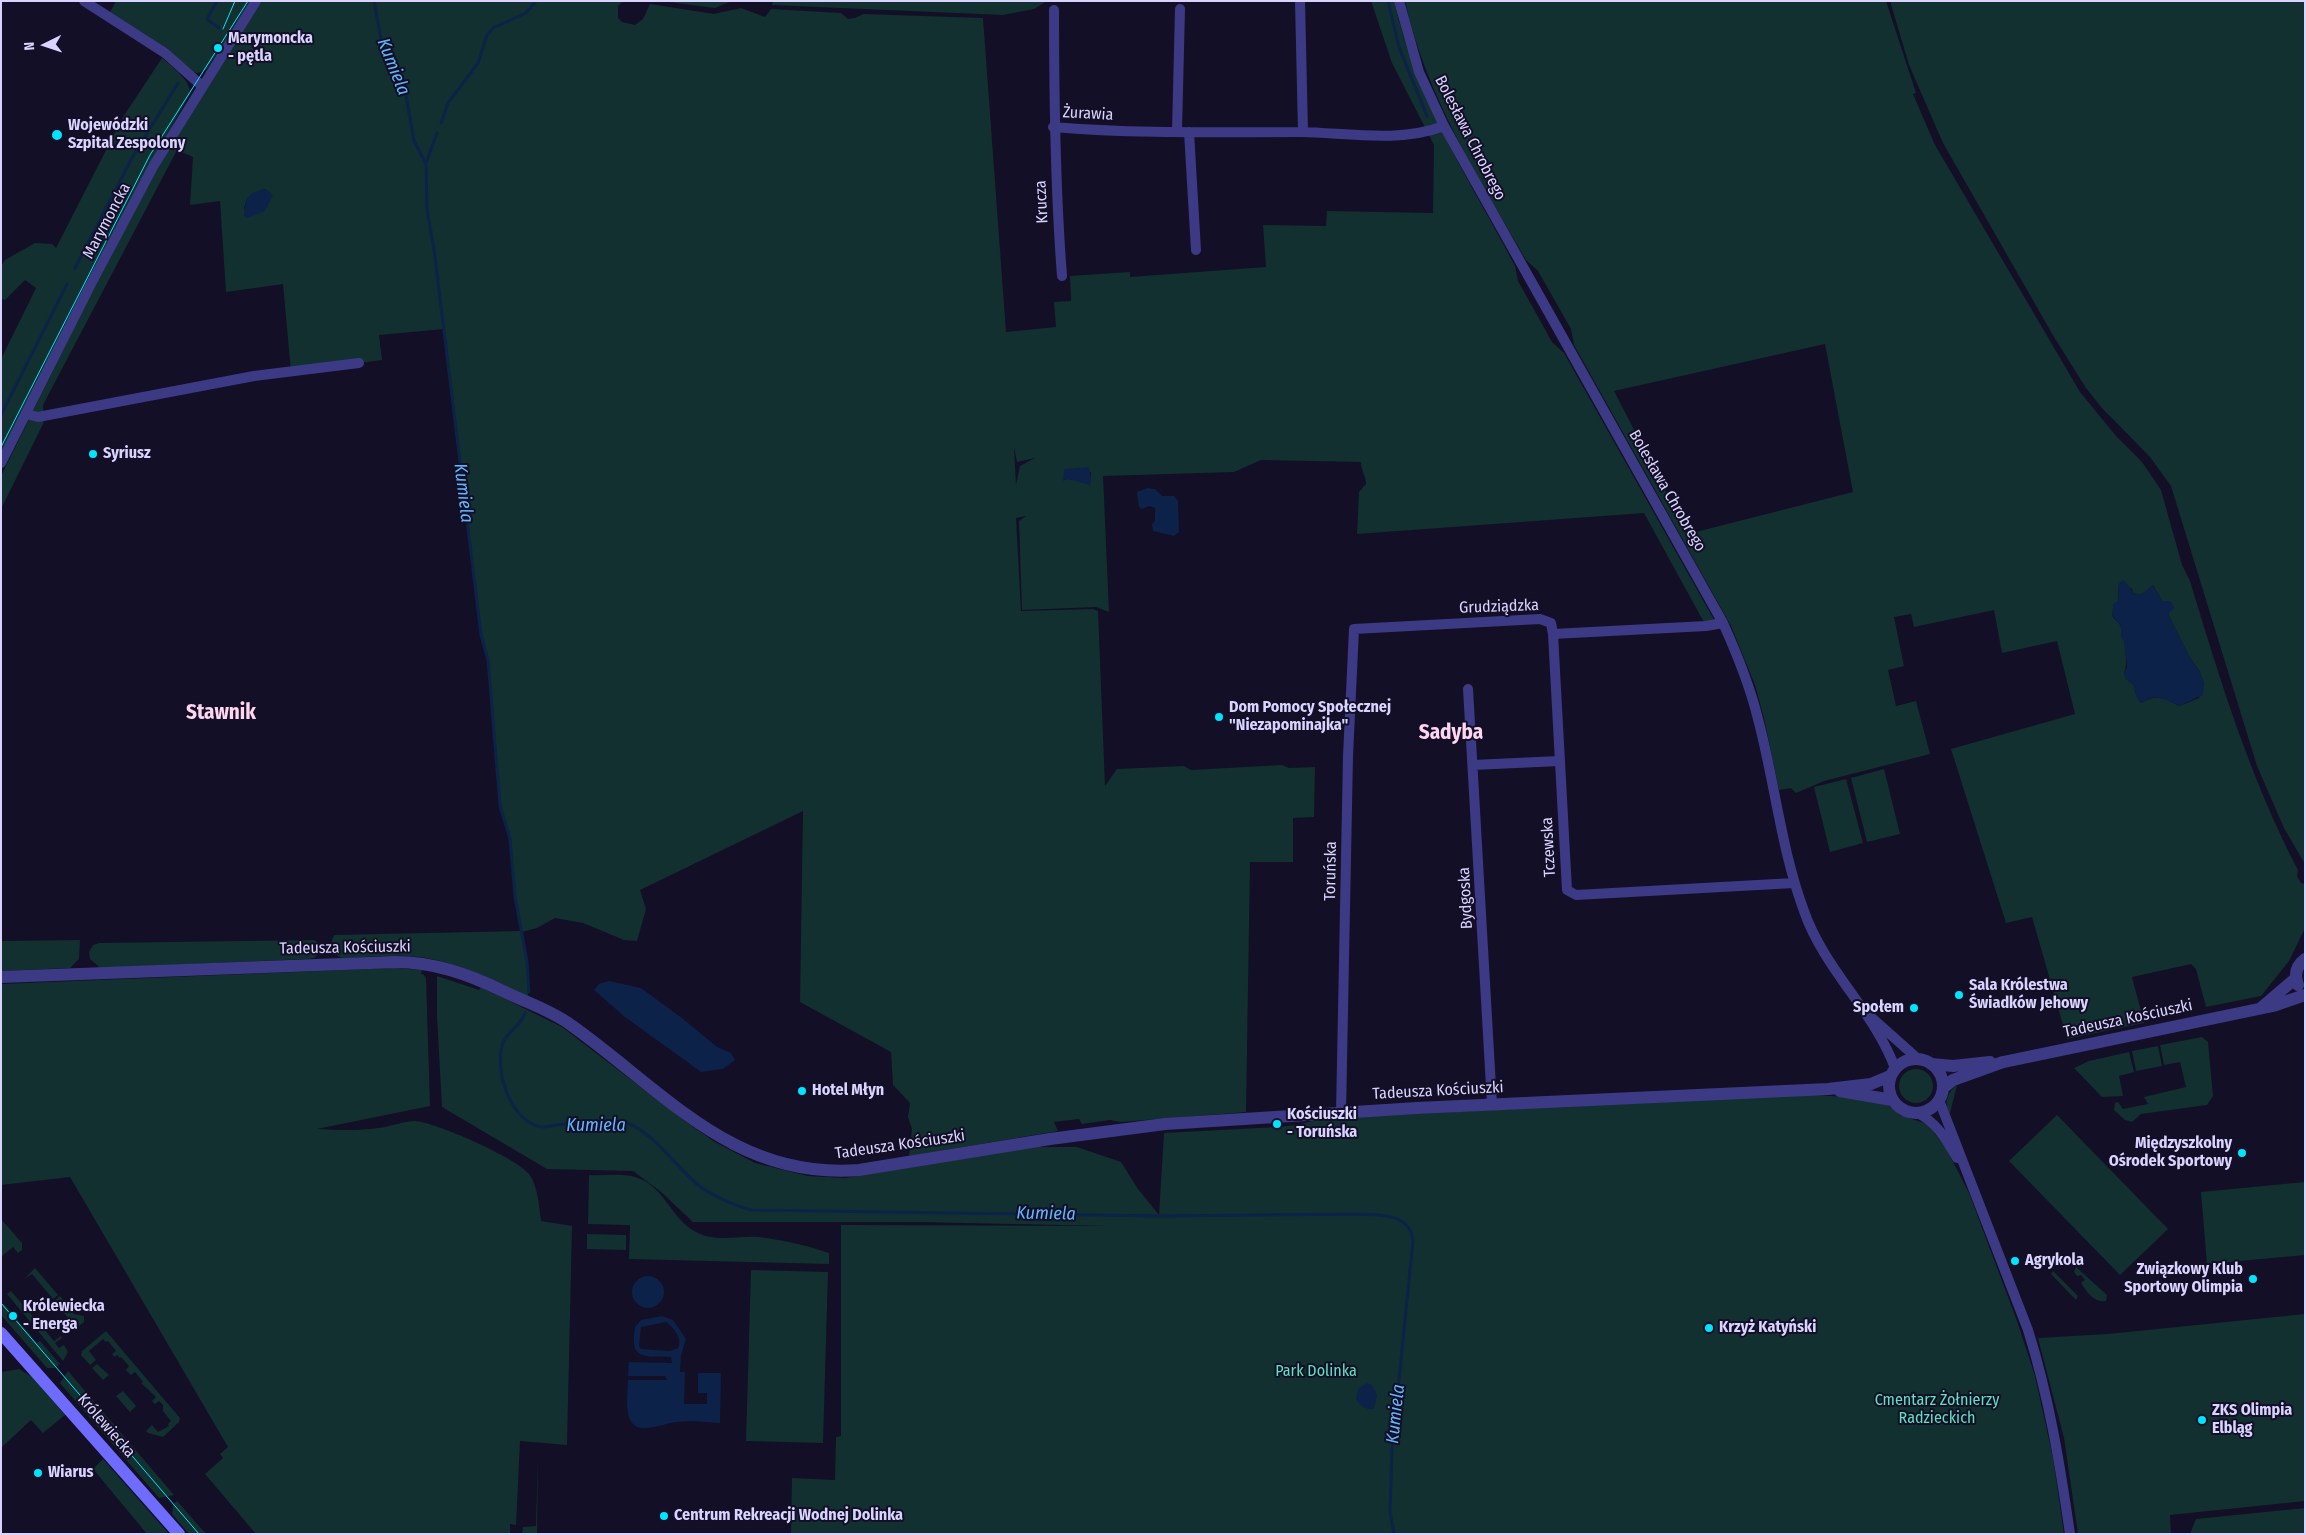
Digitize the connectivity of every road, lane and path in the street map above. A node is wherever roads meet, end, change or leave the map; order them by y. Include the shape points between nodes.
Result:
1 (84, 1) edge
2 (256, 1) edge
3 (1300, 1) edge
4 (1399, 1) edge
5 (1180, 9) dead end
6 (1054, 10) dead end
7 (202, 86) junction
8 (1444, 126) junction
9 (1053, 127) junction
10 (1177, 131) junction
11 (1189, 132) junction
12 (1303, 132) junction
13 (1196, 250) dead end
14 (1062, 276) dead end
15 (359, 363) dead end
16 (26, 414) junction
17 (1, 463) edge
18 (1723, 623) junction
19 (1354, 629) joint
20 (1553, 634) junction
21 (1468, 689) dead end
22 (1559, 761) junction
23 (1473, 765) junction
24 (1794, 884) junction
25 (2305, 959) edge
26 (1, 977) edge
27 (2296, 978) junction
28 (2305, 994) edge
29 (2260, 1008) junction
30 (1865, 1013) junction
31 (1918, 1059) junction
32 (2003, 1062) junction
33 (1931, 1064) junction
34 (1892, 1072) junction
35 (1828, 1089) junction
36 (1941, 1094) junction
37 (1892, 1100) junction
38 (1492, 1104) junction
39 (1341, 1113) junction
40 (1917, 1113) junction
41 (1969, 1178) junction
42 (1, 1326) edge
43 (4, 1340) edge
44 (179, 1534) edge
45 (2070, 1534) edge

1 - 7 street via 165,53
2 - 7 street, Marymoncka
3 - 12 street
4 - 8 street, Bolesława Chrobrego via 1420,72
5 - 10 street
6 - 9 street, Żurawia
7 - 16 street, Marymoncka via 136,199
8 - 12 street, Żurawia via 1427,133 1405,134
8 - 18 street, Bolesława Chrobrego
9 - 10 street, Żurawia
9 - 14 street, Krucza
10 - 11 street, Żurawia
11 - 12 street, Żurawia
11 - 13 street
15 - 16 street via 254,376 38,417
16 - 17 street, Marymoncka
18 - 20 street, Grudziądzka
18 - 24 street, Bolesława Chrobrego via 1759,720
19 - 20 street, Grudziądzka via 1540,619 1551,623
19 - 39 street, Toruńska via 1348,756
20 - 22 street, Tczewska
21 - 23 street, Bydgoska
22 - 23 street
22 - 24 street, Tczewska via 1566,887 1572,894
23 - 38 street, Bydgoska
24 - 30 street, Bolesława Chrobrego via 1828,959
25 - 27 street via 2297,968
26 - 39 street, Tadeusza Kościuszki via 403,962 431,965 457,972 569,1023 713,1133 752,1154 810,1170 859,1170 1050,1138 1165,1124
27 - 28 street
27 - 29 street, Tadeusza Kościuszki
28 - 29 street, Tadeusza Kościuszki
29 - 32 street, Tadeusza Kościuszki
30 - 31 street, Bolesława Chrobrego
30 - 34 street, Bolesława Chrobrego via 1888,1050
31 - 33 street
31 - 34 street via 1907,1060
32 - 33 street, Tadeusza Kościuszki via 1953,1066
32 - 36 street, Tadeusza Kościuszki via 1953,1080
33 - 36 street via 1941,1077
34 - 35 street, Tadeusza Kościuszki via 1871,1084
34 - 37 street via 1888,1090
35 - 37 street, Tadeusza Kościuszki
35 - 38 street, Tadeusza Kościuszki
36 - 40 street via 1930,1109
36 - 41 street
37 - 40 street via 1904,1110
38 - 39 street, Tadeusza Kościuszki
40 - 41 street via 1928,1119 1944,1136
41 - 45 street via 2038,1364 2053,1420
42 - 43 main road, Królewiecka
43 - 44 main road, Królewiecka

